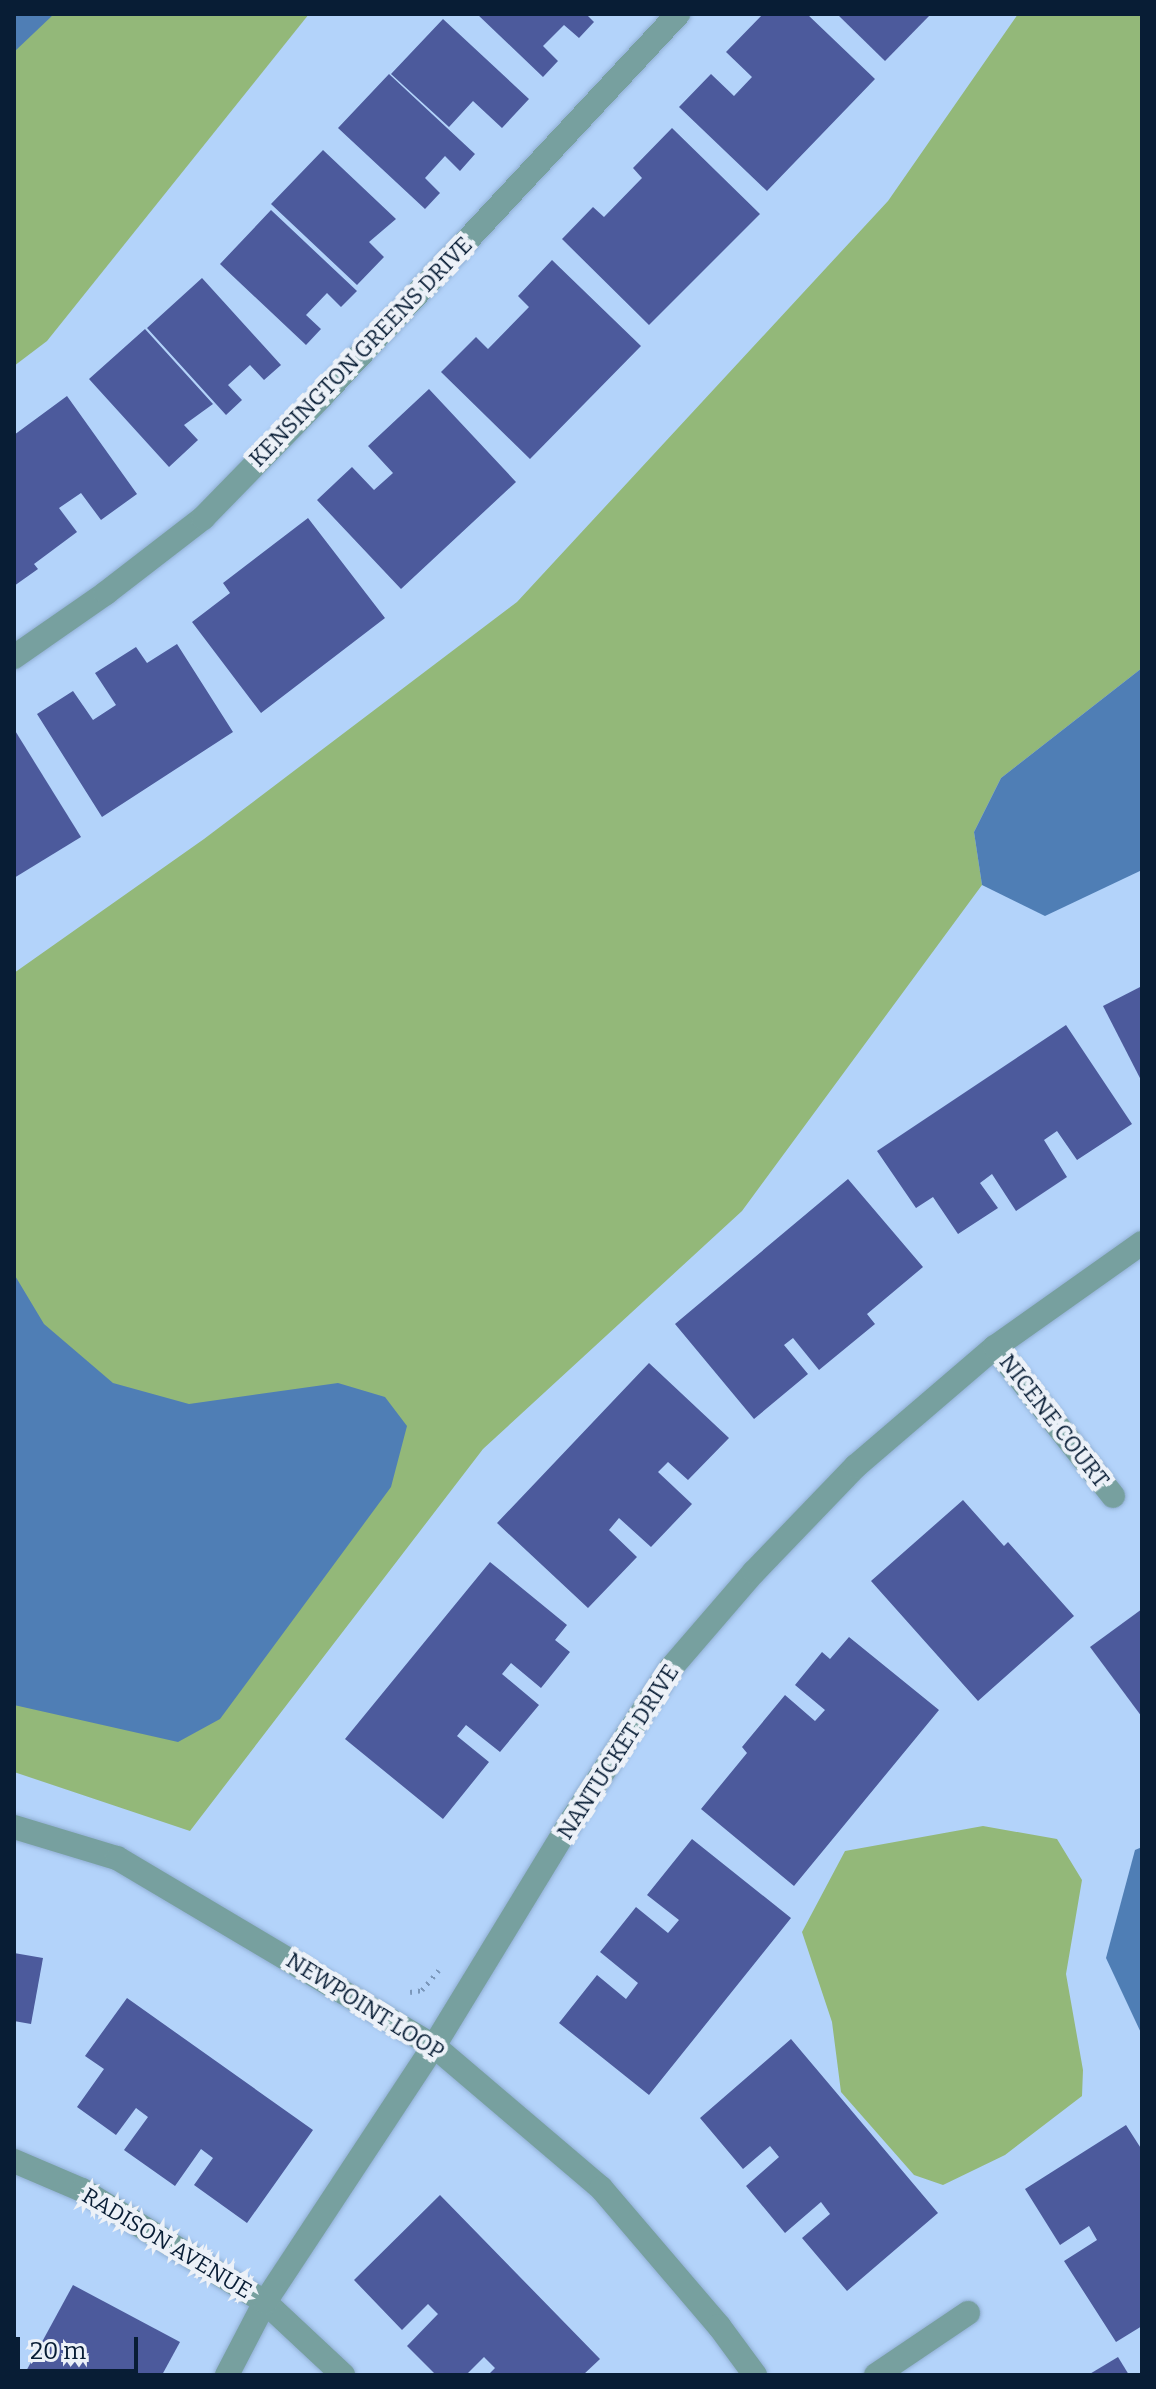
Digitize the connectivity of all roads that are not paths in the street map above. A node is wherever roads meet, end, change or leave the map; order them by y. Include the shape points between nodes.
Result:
1 (678, 14) edge
2 (14, 657) edge
3 (1142, 1243) edge
4 (995, 1347) junction
5 (1113, 1496) dead end
6 (14, 1827) edge
7 (434, 2046) junction
8 (14, 2161) edge
9 (265, 2302) junction
10 (968, 2313) dead end
11 (227, 2375) edge
12 (343, 2375) edge
13 (755, 2375) edge
14 (876, 2375) edge

1 - 2 street, KENSINGTON GREENS DRIVE via 203,518
3 - 4 street, NANTUCKET DRIVE
4 - 5 street, NICENE COURT
4 - 7 street, NANTUCKET DRIVE via 856,1466 671,1668
6 - 7 street, NEWPOINT LOOP via 117,1858
7 - 9 street, NANTUCKET DRIVE
7 - 13 street, NEWPOINT LOOP via 601,2188
8 - 9 street, RADISON AVENUE via 82,2190
9 - 11 street, NANTUCKET DRIVE
9 - 12 street, RADISON AVENUE
10 - 14 street

